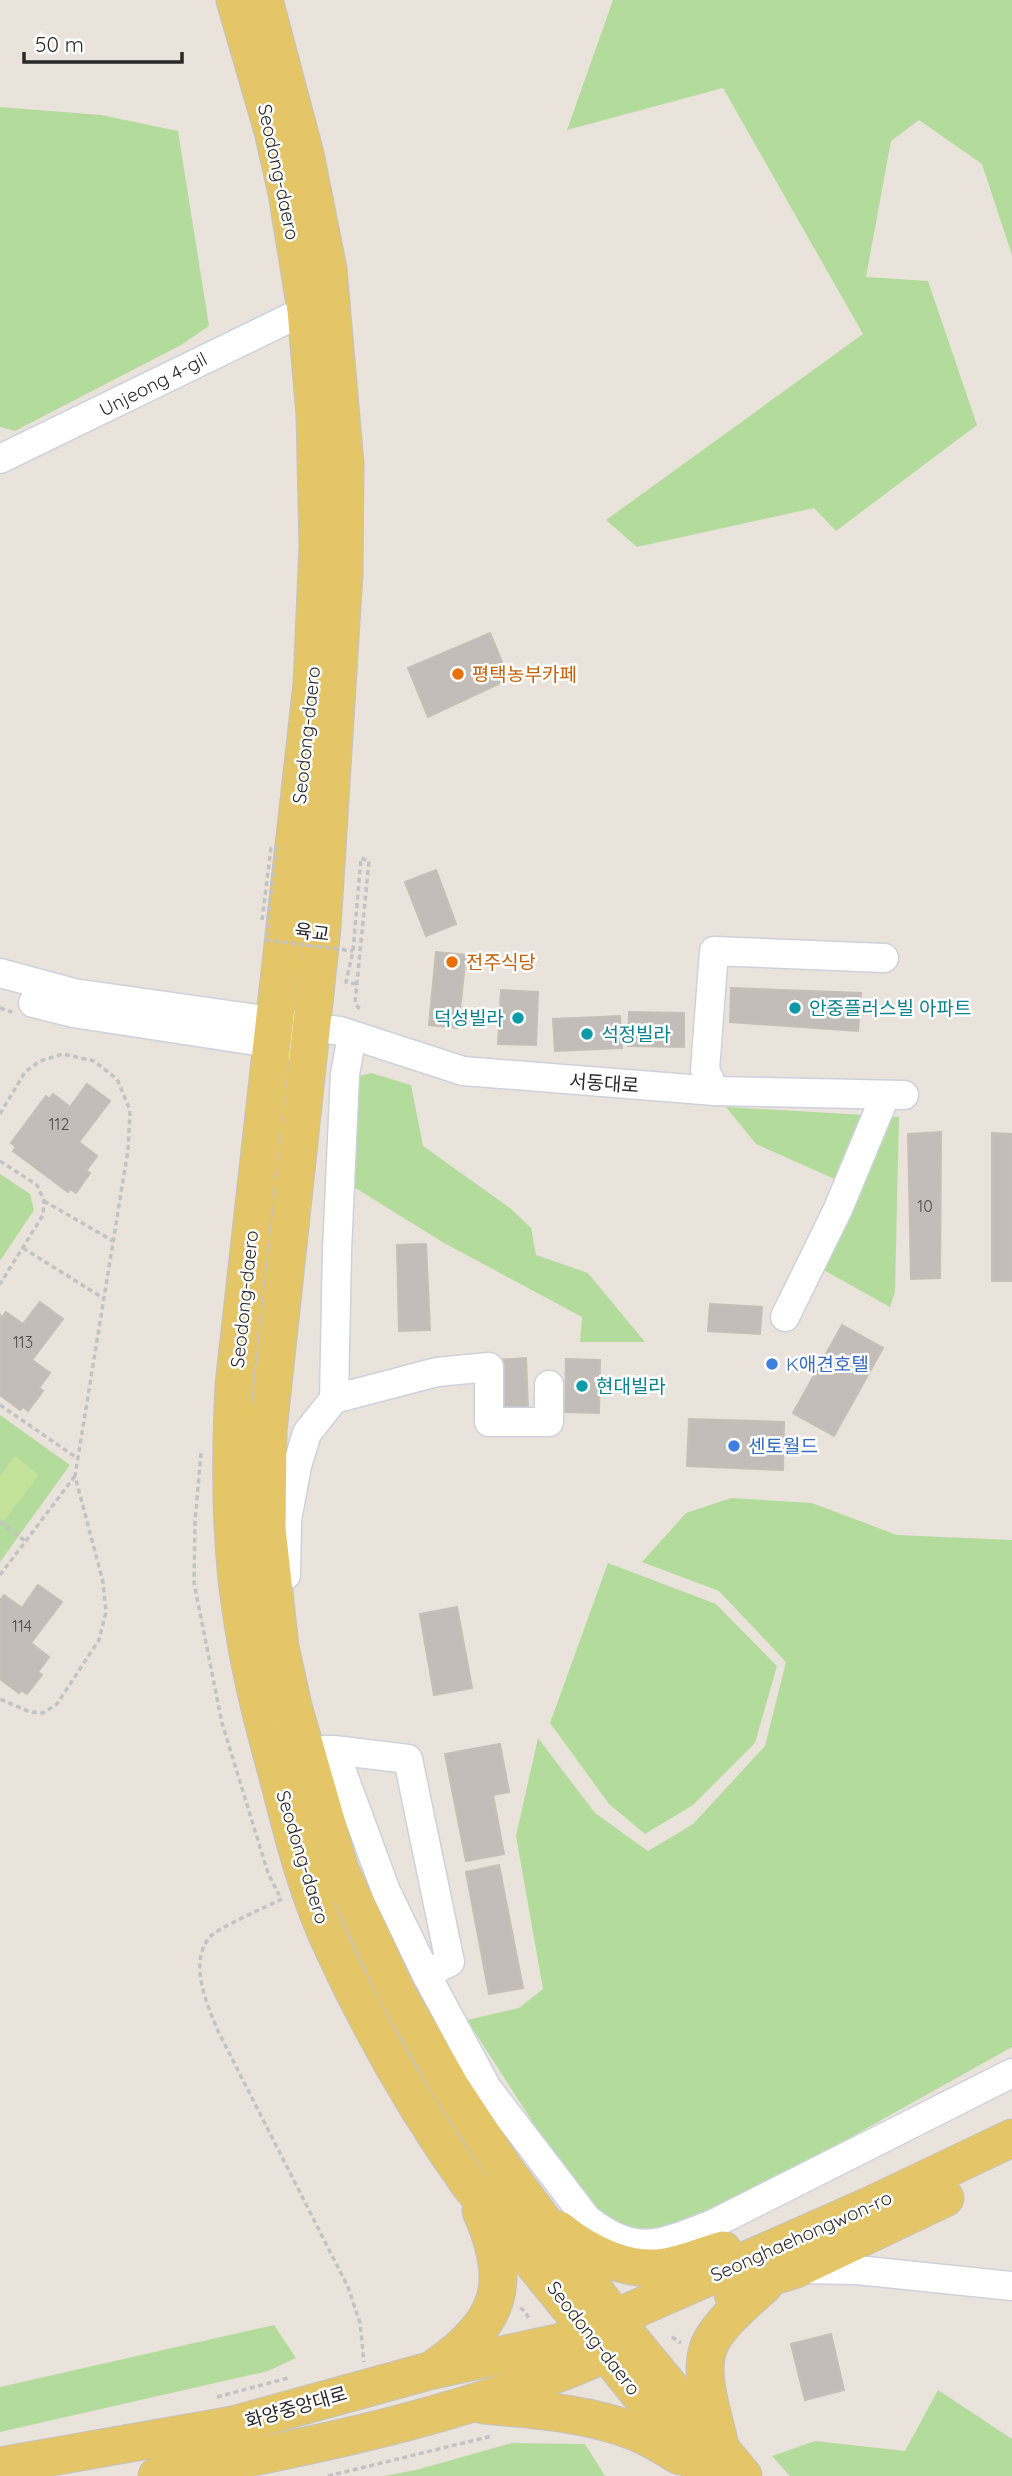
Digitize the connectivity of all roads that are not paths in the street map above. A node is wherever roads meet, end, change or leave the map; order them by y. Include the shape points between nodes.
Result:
1 (235, 0) edge
2 (264, 0) edge
3 (306, 310) junction
4 (0, 459) edge
5 (884, 958) dead end
6 (0, 973) edge
7 (0, 992) edge
8 (359, 1027) junction
9 (292, 1036) junction
10 (715, 1091) junction
11 (785, 1317) dead end
12 (549, 1385) dead end
13 (334, 1399) junction
14 (279, 1647) junction
15 (320, 1750) junction
16 (426, 1974) junction
17 (1012, 2073) edge
18 (1012, 2138) edge
19 (1012, 2166) edge
20 (469, 2184) junction
21 (531, 2206) junction
22 (869, 2206) junction
23 (664, 2255) junction
24 (784, 2273) junction
25 (1012, 2286) edge
26 (610, 2336) junction
27 (429, 2371) junction
28 (473, 2404) junction
29 (0, 2466) edge
30 (716, 2467) edge
31 (157, 2476) edge

1 - 3 main road, Seodong-daero via 281,168
2 - 9 main road, Seodong-daero via 305,154 328,269 345,464 344,574 322,928
3 - 4 street, Unjeong 4-gil
3 - 9 main road, Seodong-daero via 315,414 318,545
5 - 10 street via 714,951 705,1070
6 - 9 street via 74,993
7 - 9 street via 73,1013
8 - 9 street, 서동대로
8 - 10 street, 서동대로 via 464,1071
8 - 13 street via 345,1074
9 - 14 main road, Seodong-daero via 268,1431 267,1529
9 - 20 main road, Seodong-daero via 234,1385 231,1472 243,1627 296,1845 332,1948 395,2069
10 - 11 street, 서동대로 via 894,1095
12 - 13 street via 549,1422 489,1422 489,1367 437,1372
13 - 14 street via 307,1433 297,1466 287,1520
14 - 15 main road, Seodong-daero
15 - 16 street
15 - 16 street via 408,1759 450,1962
15 - 21 main road, Seodong-daero via 340,1870 396,1992 451,2088
16 - 23 street via 487,2088 587,2219 603,2232
17 - 23 street via 713,2224
18 - 22 main road, Seonghaehongwon-ro
19 - 24 main road, Seonghaehongwon-ro
20 - 26 main road, Seodong-daero
20 - 27 main road via 494,2241 499,2274 496,2294 479,2331
21 - 23 main road via 562,2233 628,2266
21 - 26 main road, Seodong-daero
22 - 23 main road
22 - 26 main road, Seonghaehongwon-ro
24 - 25 street via 857,2270
24 - 26 main road, Seonghaehongwon-ro
24 - 30 main road via 730,2317 710,2344 706,2383
26 - 27 main road, 화양중앙대로
26 - 28 main road, 화양중앙대로 via 580,2366
26 - 30 main road, Seodong-daero
27 - 29 main road, 화양중앙대로 via 360,2370 233,2425
28 - 30 main road via 596,2419 638,2432
28 - 31 main road, 화양중앙대로

